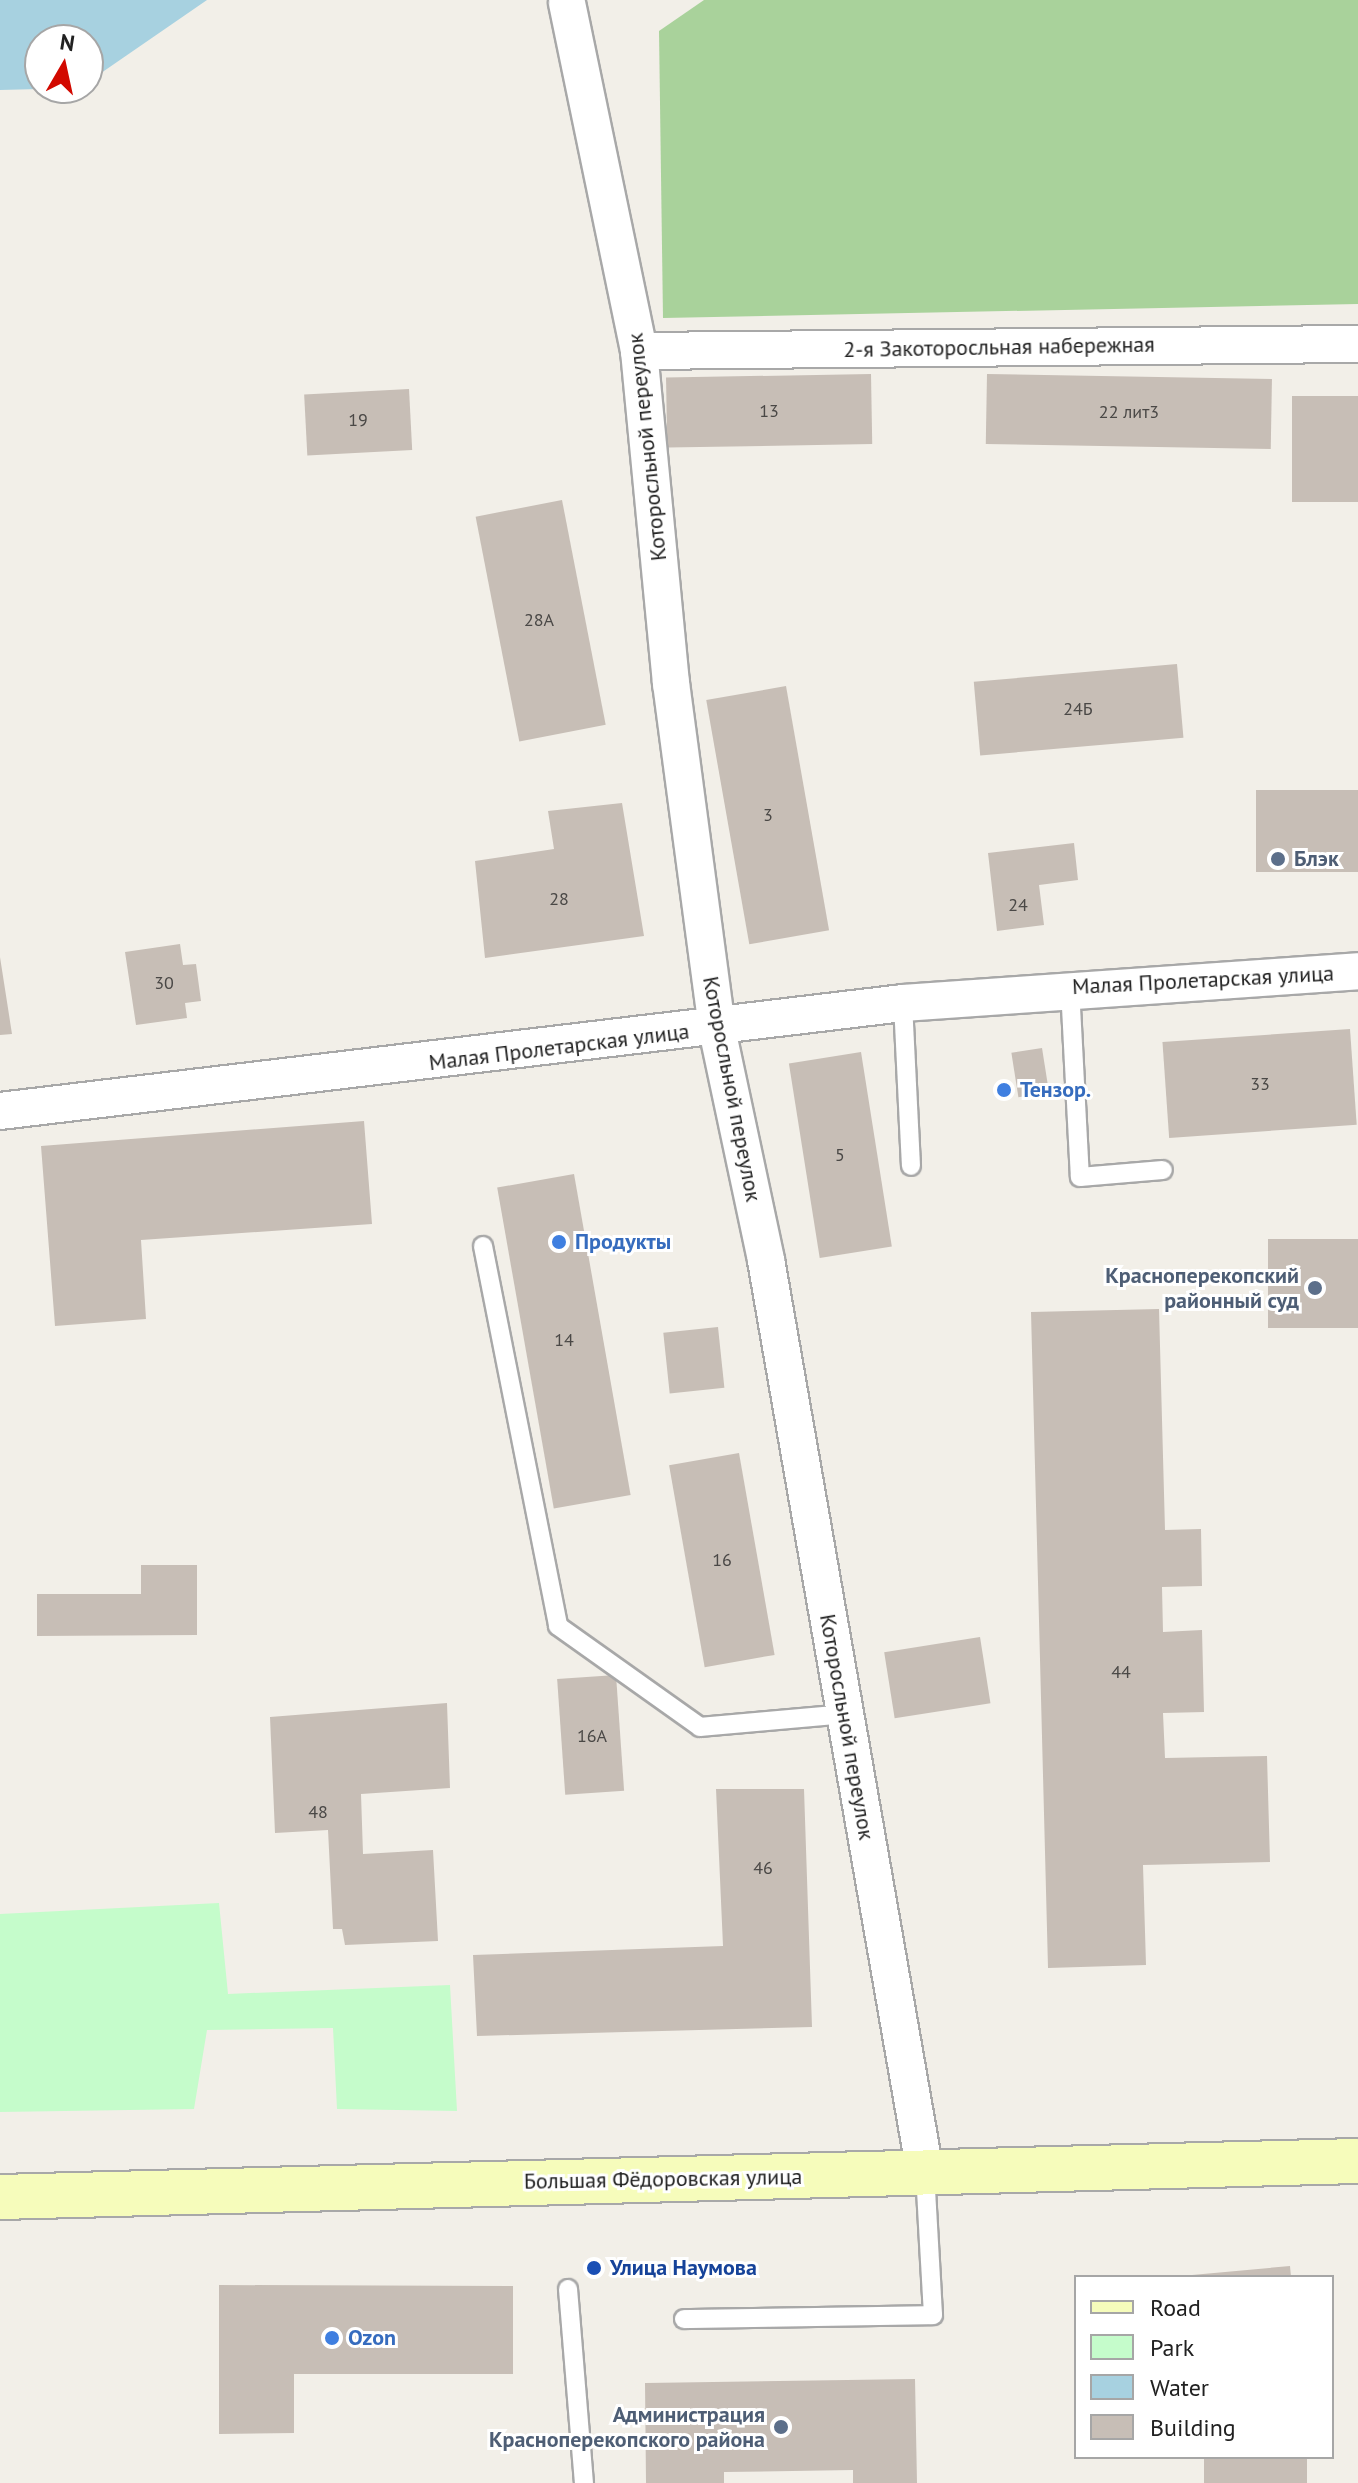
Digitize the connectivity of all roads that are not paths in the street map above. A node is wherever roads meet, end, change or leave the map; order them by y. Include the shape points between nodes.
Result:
1 (567, 3) dead end
2 (1358, 344) edge
3 (639, 351) junction
4 (1358, 971) edge
5 (1070, 988) junction
6 (903, 1003) junction
7 (717, 1029) junction
8 (0, 1111) edge
9 (911, 1166) dead end
10 (1163, 1170) dead end
11 (483, 1246) dead end
12 (845, 1714) junction
13 (1347, 2164) edge
14 (925, 2172) junction
15 (0, 2197) edge
16 (568, 2289) dead end
17 (684, 2319) dead end
18 (584, 2483) edge

1 - 3 street, Которосльной переулок
2 - 3 street, 2-я Закоторосльная набережная
3 - 7 street, Которосльной переулок via 671,683
4 - 5 street, Малая Пролетарская улица
5 - 6 street, Малая Пролетарская улица
5 - 10 lane via 1080,1177
6 - 7 street, Малая Пролетарская улица
6 - 9 lane
7 - 8 street, Малая Пролетарская улица
7 - 12 street, Которосльной переулок via 766,1260
11 - 12 lane via 558,1626 700,1727
12 - 14 street, Которосльной переулок
13 - 14 main road, Большая Фёдоровская улица
14 - 15 main road, Большая Фёдоровская улица
14 - 17 lane via 933,2315
16 - 18 lane

